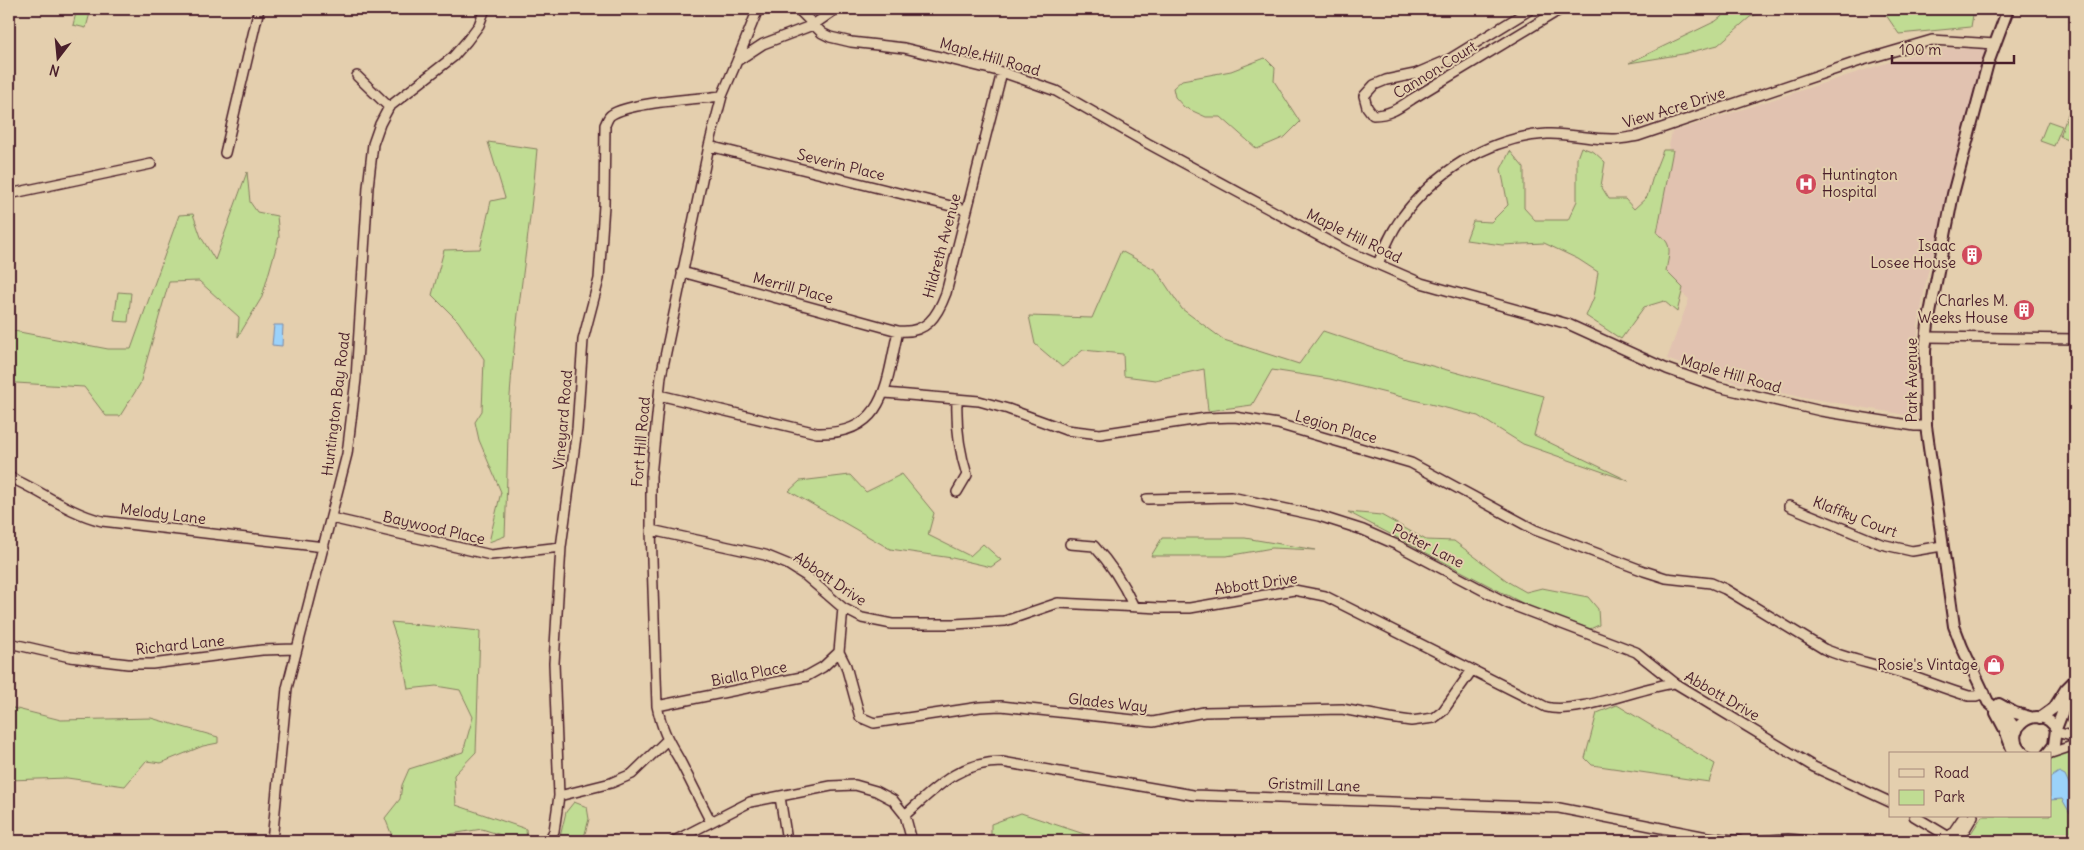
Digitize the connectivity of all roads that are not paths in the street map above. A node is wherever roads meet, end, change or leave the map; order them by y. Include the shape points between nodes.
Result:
1 (259, 9) edge
2 (485, 9) edge
3 (758, 9) edge
4 (798, 9) edge
5 (836, 9) edge
6 (1531, 9) edge
7 (1561, 9) edge
8 (2008, 9) edge
9 (813, 25) junction
10 (1482, 39) junction
11 (1995, 44) junction
12 (1489, 52) junction
13 (737, 61) junction
14 (1002, 72) junction
15 (357, 76) dead end
16 (722, 96) junction
17 (388, 107) junction
18 (709, 146) junction
19 (225, 153) dead end
20 (151, 164) dead end
21 (9, 194) edge
22 (967, 210) junction
23 (1378, 264) junction
24 (682, 272) junction
25 (898, 331) junction
26 (1926, 337) junction
27 (2075, 339) edge
28 (885, 392) junction
29 (659, 396) junction
30 (957, 400) junction
31 (1926, 426) junction
32 (9, 477) edge
33 (958, 492) dead end
34 (1147, 499) dead end
35 (1789, 506) dead end
36 (332, 518) junction
37 (651, 530) junction
38 (1070, 544) dead end
39 (1942, 546) junction
40 (324, 547) junction
41 (561, 547) junction
42 (1132, 606) junction
43 (843, 608) junction
44 (9, 643) edge
45 (296, 649) junction
46 (838, 652) junction
47 (1472, 670) junction
48 (2075, 680) edge
49 (1675, 683) junction
50 (2075, 692) edge
51 (1985, 693) junction
52 (657, 706) junction
53 (1994, 707) junction
54 (2035, 718) junction
55 (2056, 731) junction
56 (2016, 735) junction
57 (2075, 737) edge
58 (667, 740) junction
59 (2075, 745) edge
60 (2011, 752) edge
61 (2024, 752) edge
62 (2050, 752) edge
63 (2052, 753) edge
64 (559, 796) junction
65 (780, 797) junction
66 (1889, 802) edge
67 (906, 815) junction
68 (1917, 818) edge
69 (1963, 818) edge
70 (1971, 818) edge
71 (711, 822) junction
72 (1951, 840) edge
73 (272, 841) edge
74 (549, 841) edge
75 (674, 841) edge
76 (787, 841) edge
77 (912, 841) edge
78 (1739, 841) edge
79 (1756, 841) edge
80 (1810, 841) edge

1 - 19 street
2 - 17 street, Huntington Bay Road via 479,25 453,57
3 - 13 street, Fort Hill Road
4 - 9 street, Maple Hill Road
5 - 9 street
6 - 10 street, Cannon Court
7 - 12 street, Cannon Court
8 - 11 main road, Park Avenue
9 - 13 street via 763,44
9 - 14 street, Maple Hill Road via 830,37 904,48
10 - 12 street
10 - 12 street, Cannon Court via 1448,60 1415,74 1374,85 1364,96 1367,107 1373,115 1395,111
11 - 23 street, View Acre Drive via 1932,40 1638,136 1615,140 1546,134 1519,137 1491,146 1443,174 1417,198 1399,221
11 - 26 main road, Park Avenue via 1953,194
13 - 16 street, Fort Hill Road
14 - 22 street, Hildreth Avenue
14 - 23 street, Maple Hill Road via 1056,91 1346,250
15 - 17 street
16 - 18 street, Fort Hill Road
16 - 41 street, Vineyard Road via 652,103 619,111 610,116 605,125 599,279 583,340 577,429
17 - 36 street, Huntington Bay Road via 373,144 356,379 346,454
18 - 22 street, Severin Place
18 - 24 street, Fort Hill Road
20 - 21 street
22 - 25 street, Hildreth Avenue via 941,307 923,328 911,332
23 - 31 street, Maple Hill Road via 1421,283 1568,324 1666,369 1718,387 1830,412
24 - 25 street, Merrill Place
24 - 29 street, Fort Hill Road
25 - 28 street
26 - 27 street
26 - 31 main road, Park Avenue
28 - 29 street via 864,422 830,434
28 - 30 street, Legion Place
29 - 37 street, Fort Hill Road via 651,476
30 - 33 street via 960,454 967,476
30 - 51 street, Legion Place via 979,401 1066,430 1100,434 1206,418 1235,417 1278,424 1411,463 1535,530 1666,578 1711,583 1840,656 1968,696
31 - 39 main road, Park Avenue
32 - 40 street, Melody Lane via 94,519
34 - 49 street, Potter Lane via 1231,497 1319,516 1363,530 1509,604 1636,652
35 - 39 street, Klaffky Court via 1881,544 1912,551
36 - 40 street, Huntington Bay Road
36 - 41 street, Baywood Place via 490,555
37 - 43 street, Abbott Drive via 765,555 806,576
37 - 52 street, Fort Hill Road
38 - 42 street via 1094,546 1124,586
39 - 51 main road, Park Avenue via 1954,626
40 - 45 street, Huntington Bay Road
41 - 64 street, Vineyard Road via 554,663
42 - 43 street, Abbott Drive via 1058,603 1005,621 954,624 892,624 862,618
42 - 47 street, Abbott Drive via 1190,608 1294,590 1310,592 1325,596
43 - 46 street
44 - 45 street, Richard Lane via 128,664
45 - 73 street, Huntington Bay Road via 287,688
46 - 47 street, Glades Way via 846,666 860,717 874,723 980,706 1154,722 1204,712 1342,708 1411,721 1434,718 1443,711
46 - 52 street, Bialla Place via 823,667 807,676
47 - 49 street, Abbott Drive via 1555,709 1572,708
48 - 54 main road via 2054,708
49 - 66 street, Abbott Drive via 1814,767
50 - 55 main road via 2064,708
51 - 53 main road, Park Avenue
51 - 54 main road, Park Avenue via 2009,711
52 - 58 street, Fort Hill Road
53 - 56 main road, Park Avenue via 2009,720
53 - 60 main road
54 - 55 main road, Park Avenue via 2050,722
54 - 56 main road via 2020,724
55 - 57 street
55 - 62 main road via 2054,746
56 - 60 street
56 - 61 main road, Park Avenue
58 - 64 street via 632,774 611,783
58 - 71 street, Fort Hill Road
59 - 63 street
64 - 74 street, Vineyard Road via 554,831
65 - 67 street via 831,786 855,785 876,790 893,800
65 - 71 street via 750,802
65 - 76 street
67 - 77 street
67 - 78 street, Gristmill Lane via 960,771 980,763 1002,762 1193,795 1573,810
68 - 72 street
69 - 72 street
70 - 72 street
71 - 75 street
79 - 80 street

